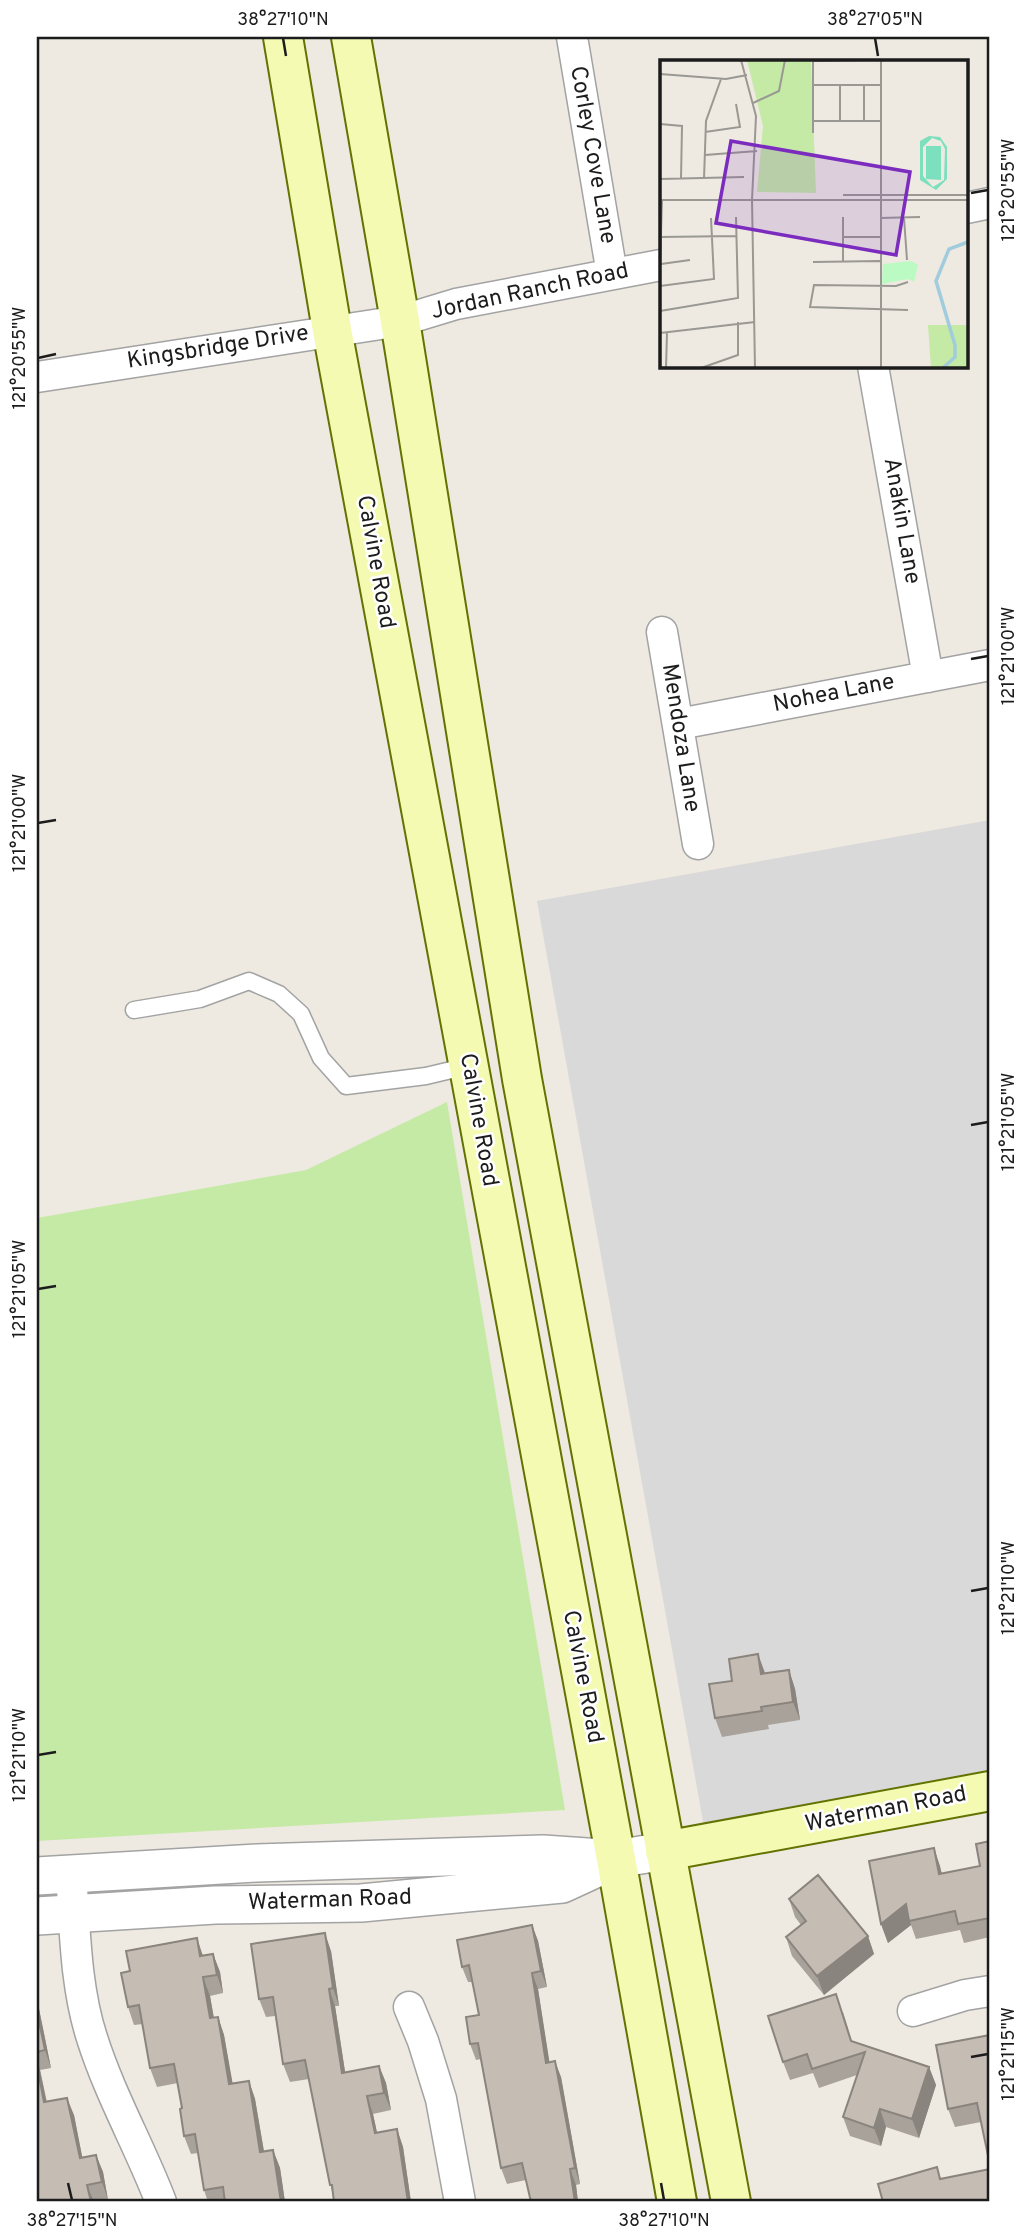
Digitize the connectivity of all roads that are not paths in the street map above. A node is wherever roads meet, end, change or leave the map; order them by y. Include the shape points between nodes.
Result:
1 (283, 37) edge
2 (351, 37) edge
3 (572, 37) edge
4 (990, 203) edge
5 (968, 208) edge
6 (660, 265) edge
7 (612, 274) junction
8 (400, 321) junction
9 (332, 330) junction
10 (873, 368) edge
11 (37, 377) edge
12 (662, 632) dead end
13 (990, 666) edge
14 (928, 677) junction
15 (679, 724) junction
16 (698, 844) dead end
17 (134, 1010) dead end
18 (468, 1066) junction
19 (990, 1791) edge
20 (665, 1851) junction
21 (617, 1859) junction
22 (54, 1874) edge
23 (74, 1914) junction
24 (37, 1916) edge
25 (990, 1991) edge
26 (409, 2007) dead end
27 (913, 2011) dead end
28 (161, 2202) edge
29 (460, 2202) edge
30 (677, 2202) edge
31 (731, 2202) edge

1 - 9 main road, Calvine Road
2 - 8 main road
3 - 7 street, Corley Cove Lane
4 - 5 street
6 - 7 street, Jordan Ranch Road
7 - 8 street, Jordan Ranch Road via 456,304
8 - 9 street, Kingsbridge Drive
8 - 20 main road via 522,1079
9 - 11 street, Kingsbridge Drive
9 - 18 main road, Calvine Road
10 - 14 street, Anakin Lane
12 - 15 street, Mendoza Lane
13 - 14 street, Nohea Lane
14 - 15 street, Nohea Lane
15 - 16 street, Mendoza Lane
17 - 18 lane via 200,999 249,981 279,994 301,1014 321,1058 346,1086
18 - 21 main road, Calvine Road
19 - 20 main road, Waterman Road
20 - 21 street, Waterman Road
20 - 31 main road
21 - 22 street, Waterman Road via 542,1854
21 - 23 street, Waterman Road via 562,1884 360,1903 215,1905
21 - 30 main road, Calvine Road
22 - 23 street
23 - 24 street, Waterman Road
23 - 28 street via 91,2035 107,2083
25 - 27 street
26 - 29 street via 441,2099

